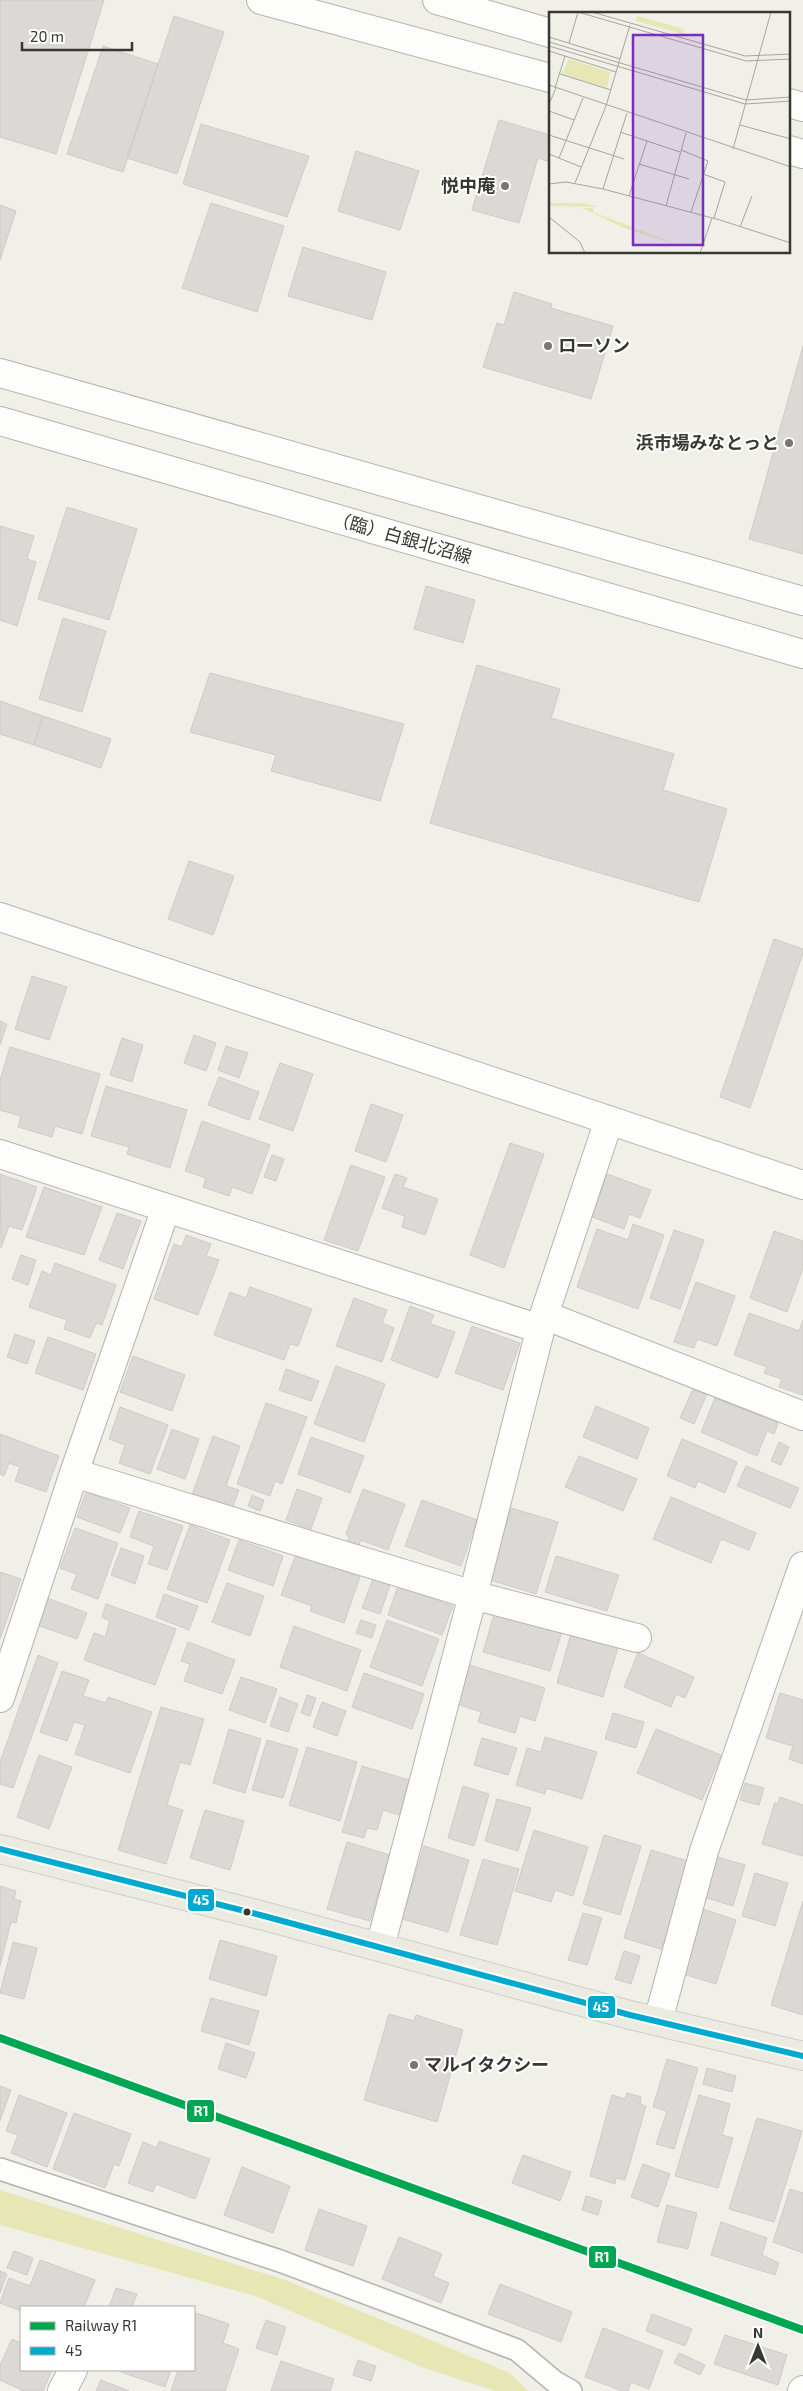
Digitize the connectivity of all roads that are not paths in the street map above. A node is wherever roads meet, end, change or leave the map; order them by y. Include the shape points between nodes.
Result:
1 (261, 0) edge
2 (437, 0) edge
3 (549, 33) edge
4 (549, 78) edge
5 (790, 103) edge
6 (803, 107) edge
7 (790, 150) edge
8 (803, 154) edge
9 (0, 373) edge
10 (0, 421) edge
11 (803, 601) edge
12 (803, 654) edge
13 (0, 917) edge
14 (609, 1120) junction
15 (0, 1154) edge
16 (803, 1185) edge
17 (166, 1208) junction
18 (542, 1322) junction
19 (803, 1416) edge
20 (74, 1473) junction
21 (801, 1579) edge
22 (473, 1595) junction
23 (637, 1638) dead end
24 (0, 1698) edge
25 (0, 1849) edge
26 (380, 1947) junction
27 (658, 2022) junction
28 (803, 2056) edge
29 (0, 2170) edge
30 (72, 2371) edge
31 (62, 2391) edge
32 (571, 2391) edge

1 - 4 street
2 - 3 street
5 - 6 street
7 - 8 street
9 - 11 street
10 - 12 street, （臨）白銀北沼線
13 - 14 street
14 - 16 street
14 - 18 street
15 - 17 street
17 - 18 street
17 - 20 street
18 - 19 street
18 - 22 street
20 - 22 street
20 - 24 street
21 - 27 street via 704,1851
22 - 23 street
22 - 26 street
25 - 26 main road
26 - 27 main road
27 - 28 main road
29 - 32 lane via 280,2261 517,2350 555,2382
30 - 31 street

